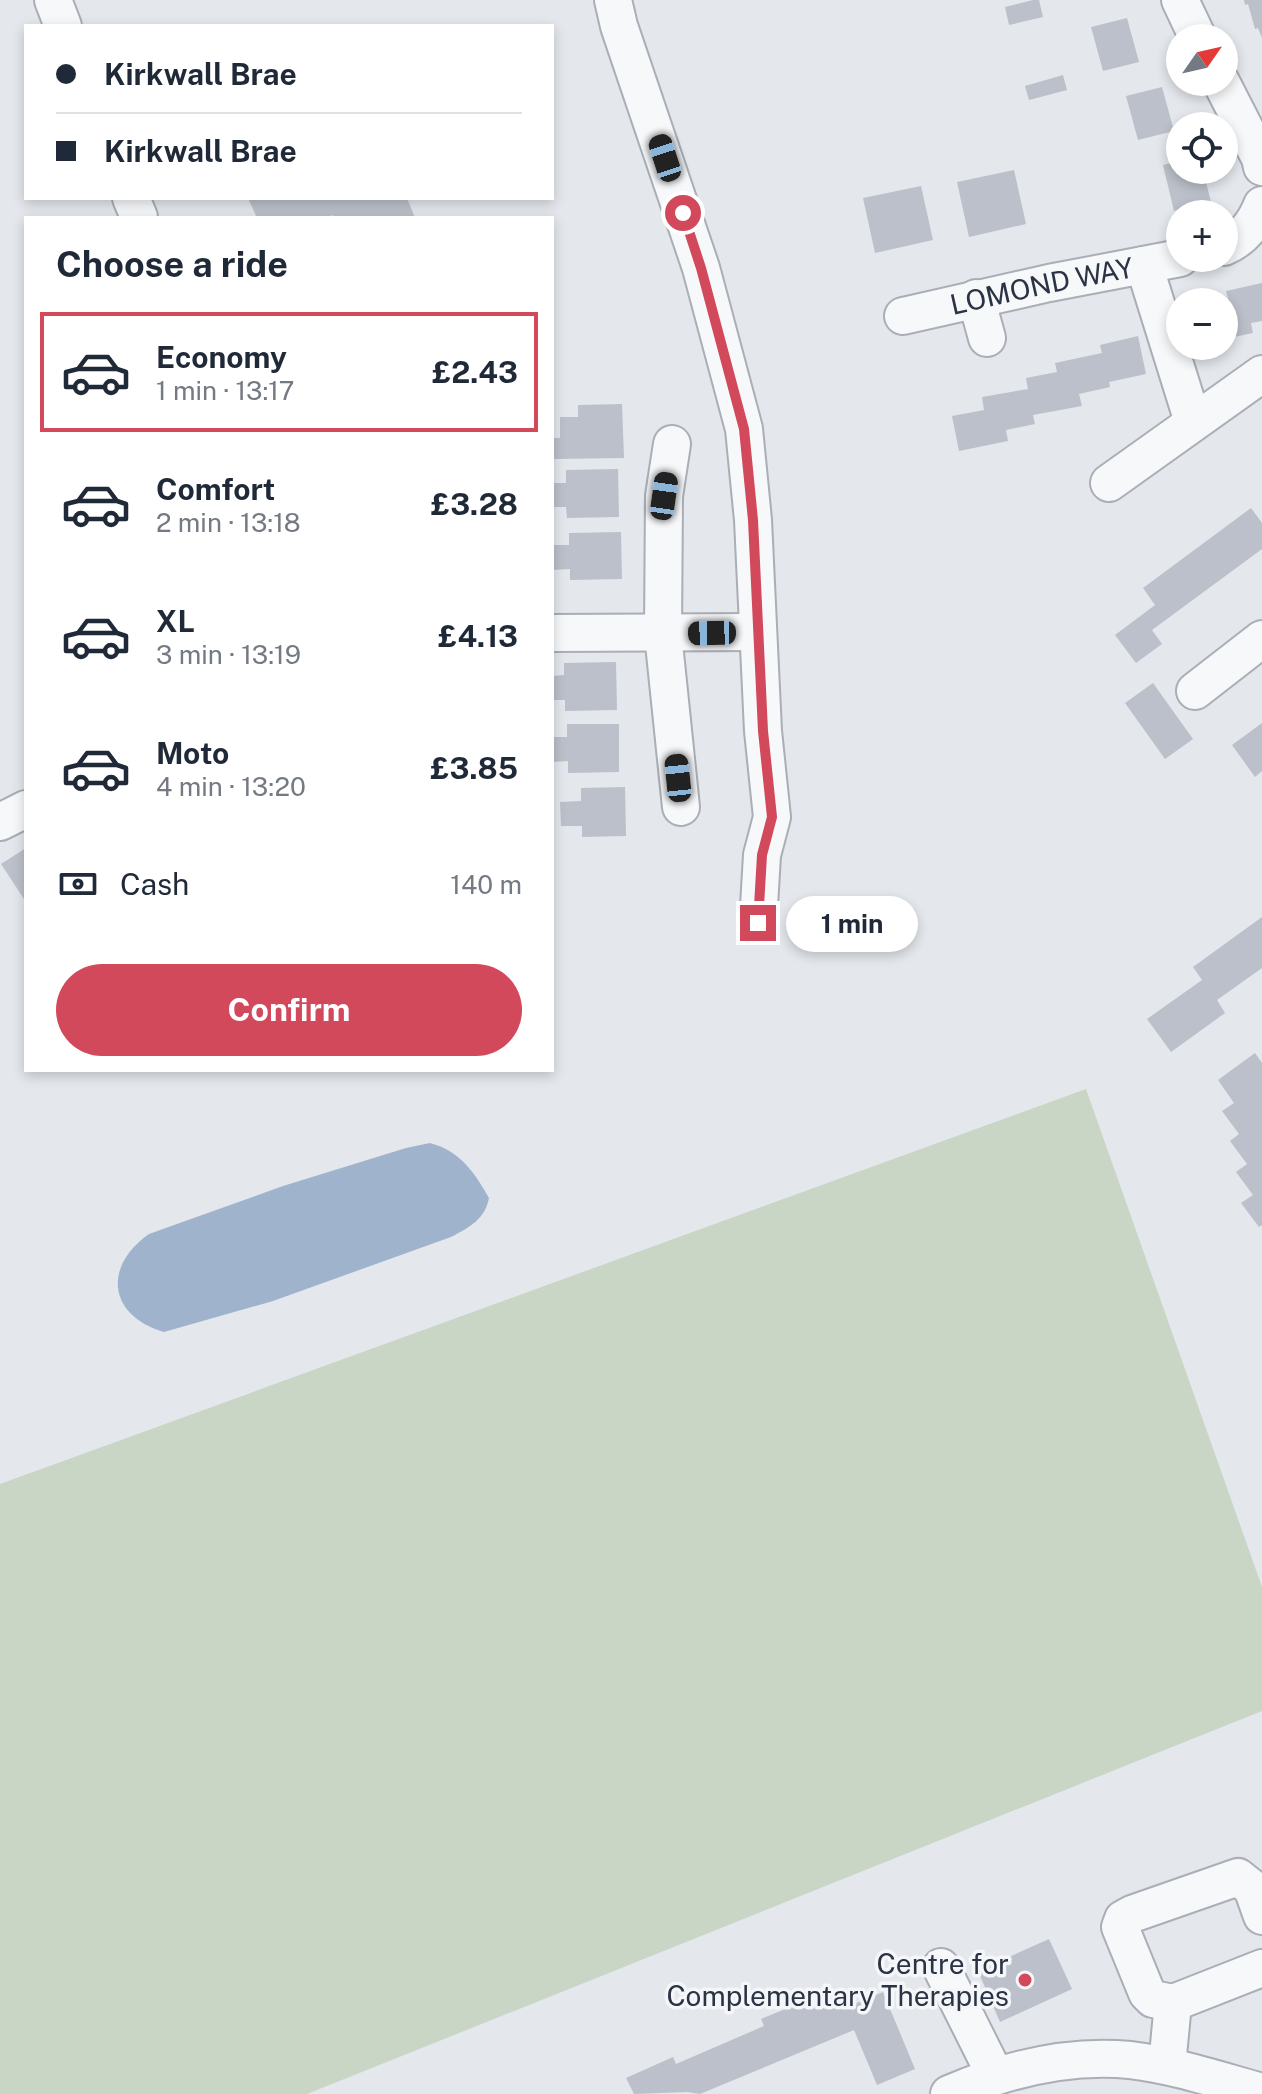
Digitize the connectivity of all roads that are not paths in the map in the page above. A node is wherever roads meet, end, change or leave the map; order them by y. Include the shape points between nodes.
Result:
1 (53, 0) edge
2 (613, 0) edge
3 (1180, 0) edge
4 (62, 24) edge
5 (1191, 24) edge
6 (1228, 96) edge
7 (1262, 167) edge
8 (1262, 205) edge
9 (1238, 237) edge
10 (1166, 261) edge
11 (1144, 265) junction
12 (976, 298) junction
13 (903, 316) dead end
14 (987, 338) dead end
15 (1262, 374) edge
16 (1193, 422) junction
17 (672, 444) dead end
18 (1109, 483) dead end
19 (757, 632) junction
20 (554, 633) edge
21 (663, 634) junction
22 (1262, 639) edge
23 (1195, 691) dead end
24 (681, 807) dead end
25 (24, 810) edge
26 (0, 822) edge
27 (758, 923) dead end
28 (1262, 1916) edge
29 (941, 1967) dead end
30 (1262, 1968) edge
31 (1173, 2003) junction
32 (1167, 2066) junction
33 (995, 2075) junction
34 (1262, 2092) edge
35 (949, 2094) edge

1 - 4 street
2 - 19 street via 701,268 744,429
3 - 5 street
6 - 7 street
8 - 9 street
10 - 11 street, LOMOND WAY
11 - 12 street, LOMOND WAY
11 - 16 street
12 - 13 street, LOMOND WAY
12 - 14 street
15 - 16 street
16 - 18 street
17 - 21 street via 664,496
19 - 21 street
19 - 27 street via 772,817 762,855
20 - 21 street
21 - 24 street
22 - 23 street
25 - 26 street
28 - 31 street via 1252,1888 1238,1877 1123,1919 1120,1927 1147,1993
29 - 33 street
30 - 31 street
31 - 32 street
32 - 33 street via 1084,2060
32 - 34 street
33 - 35 street

